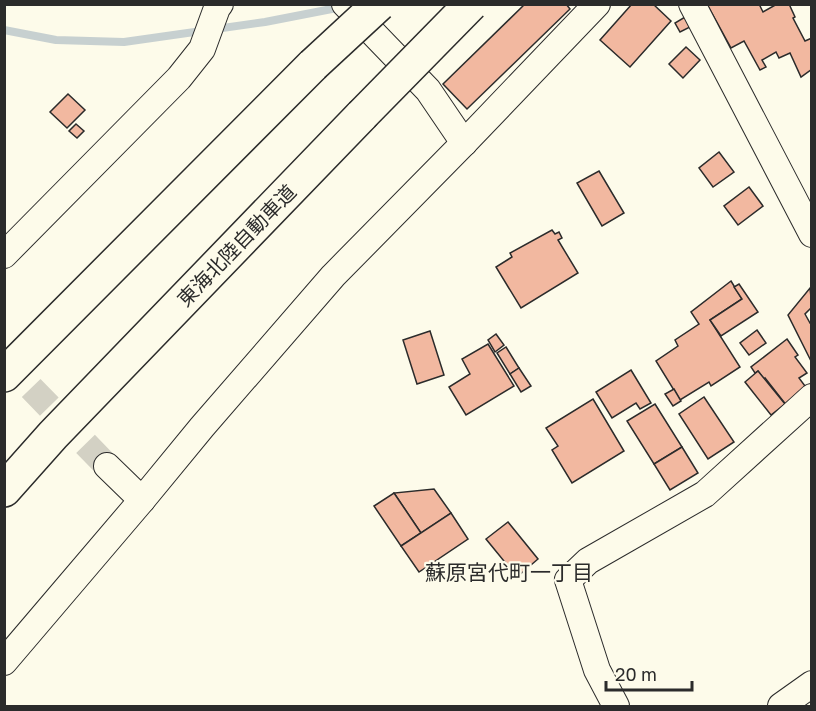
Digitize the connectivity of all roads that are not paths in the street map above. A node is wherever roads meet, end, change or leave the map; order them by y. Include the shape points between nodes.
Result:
1 (471, 4) edge
2 (597, 4) edge
3 (692, 4) edge
4 (218, 6) edge
5 (360, 9) edge
6 (464, 143) junction
7 (812, 234) edge
8 (4, 255) edge
9 (4, 375) edge
10 (812, 397) edge
11 (106, 465) tunnel mouth
12 (4, 490) edge
13 (142, 500) junction
14 (4, 662) edge
15 (812, 684) edge
16 (615, 706) edge
17 (782, 706) edge

1 - 12 highway, 東海北陸自動車道, bridge
2 - 6 street
3 - 7 street
4 - 8 street via 202,49 179,78
5 - 6 street via 428,90
5 - 9 highway, bridge via 314,65
6 - 13 street via 333,276
10 - 16 street via 705,494 588,561 568,580 597,670
11 - 13 street
13 - 14 street
15 - 17 street

